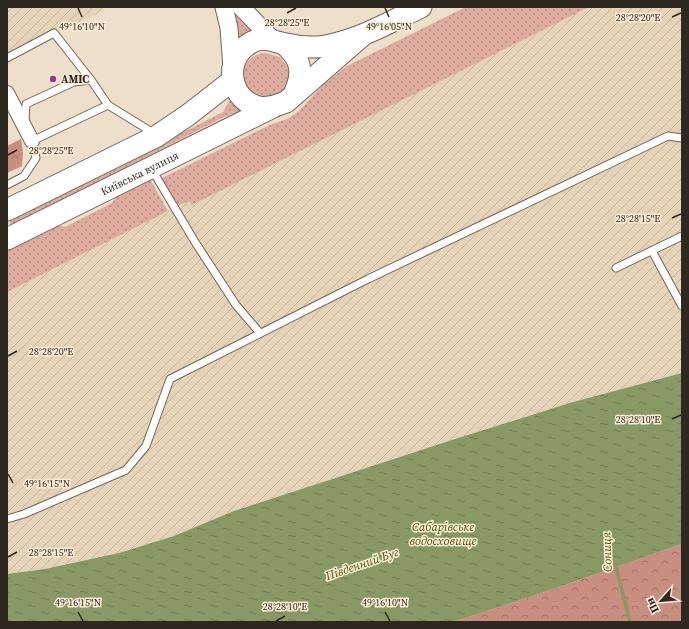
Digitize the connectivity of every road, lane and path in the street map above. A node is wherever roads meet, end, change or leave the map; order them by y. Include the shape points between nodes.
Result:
1 (224, 7) edge
2 (241, 7) edge
3 (421, 7) edge
4 (363, 35) junction
5 (278, 42) junction
6 (7, 58) edge
7 (232, 74) junction
8 (91, 80) junction
9 (295, 92) junction
10 (7, 93) edge
11 (108, 105) junction
12 (273, 107) junction
13 (25, 127) junction
14 (157, 136) junction
15 (682, 138) edge
16 (32, 141) junction
17 (151, 168) junction
18 (7, 185) edge
19 (7, 210) edge
20 (682, 236) edge
21 (7, 239) edge
22 (652, 251) junction
23 (616, 268) dead end
24 (682, 306) edge
25 (260, 333) junction
26 (7, 519) edge

1 - 7 street via 229,28
2 - 5 street
3 - 4 main road
4 - 5 main road via 325,46 304,47
4 - 9 main road
5 - 7 main road via 258,40 246,45 237,56
5 - 9 main road via 294,53 300,66 300,79
6 - 8 lane via 54,33
7 - 12 main road via 238,93 247,102 259,107
7 - 14 main road via 188,115
8 - 11 lane
8 - 13 lane via 74,82 26,104
9 - 12 main road via 286,102
10 - 13 street
11 - 14 lane
11 - 16 lane
12 - 17 main road, Київська вулиця
13 - 16 street
14 - 19 main road
15 - 25 lane via 668,136
16 - 18 lane via 36,158 24,176
17 - 21 main road, Київська вулиця
17 - 25 lane via 194,242 236,305
20 - 22 lane
22 - 23 lane
22 - 24 lane
25 - 26 lane via 170,379 146,446 126,470

